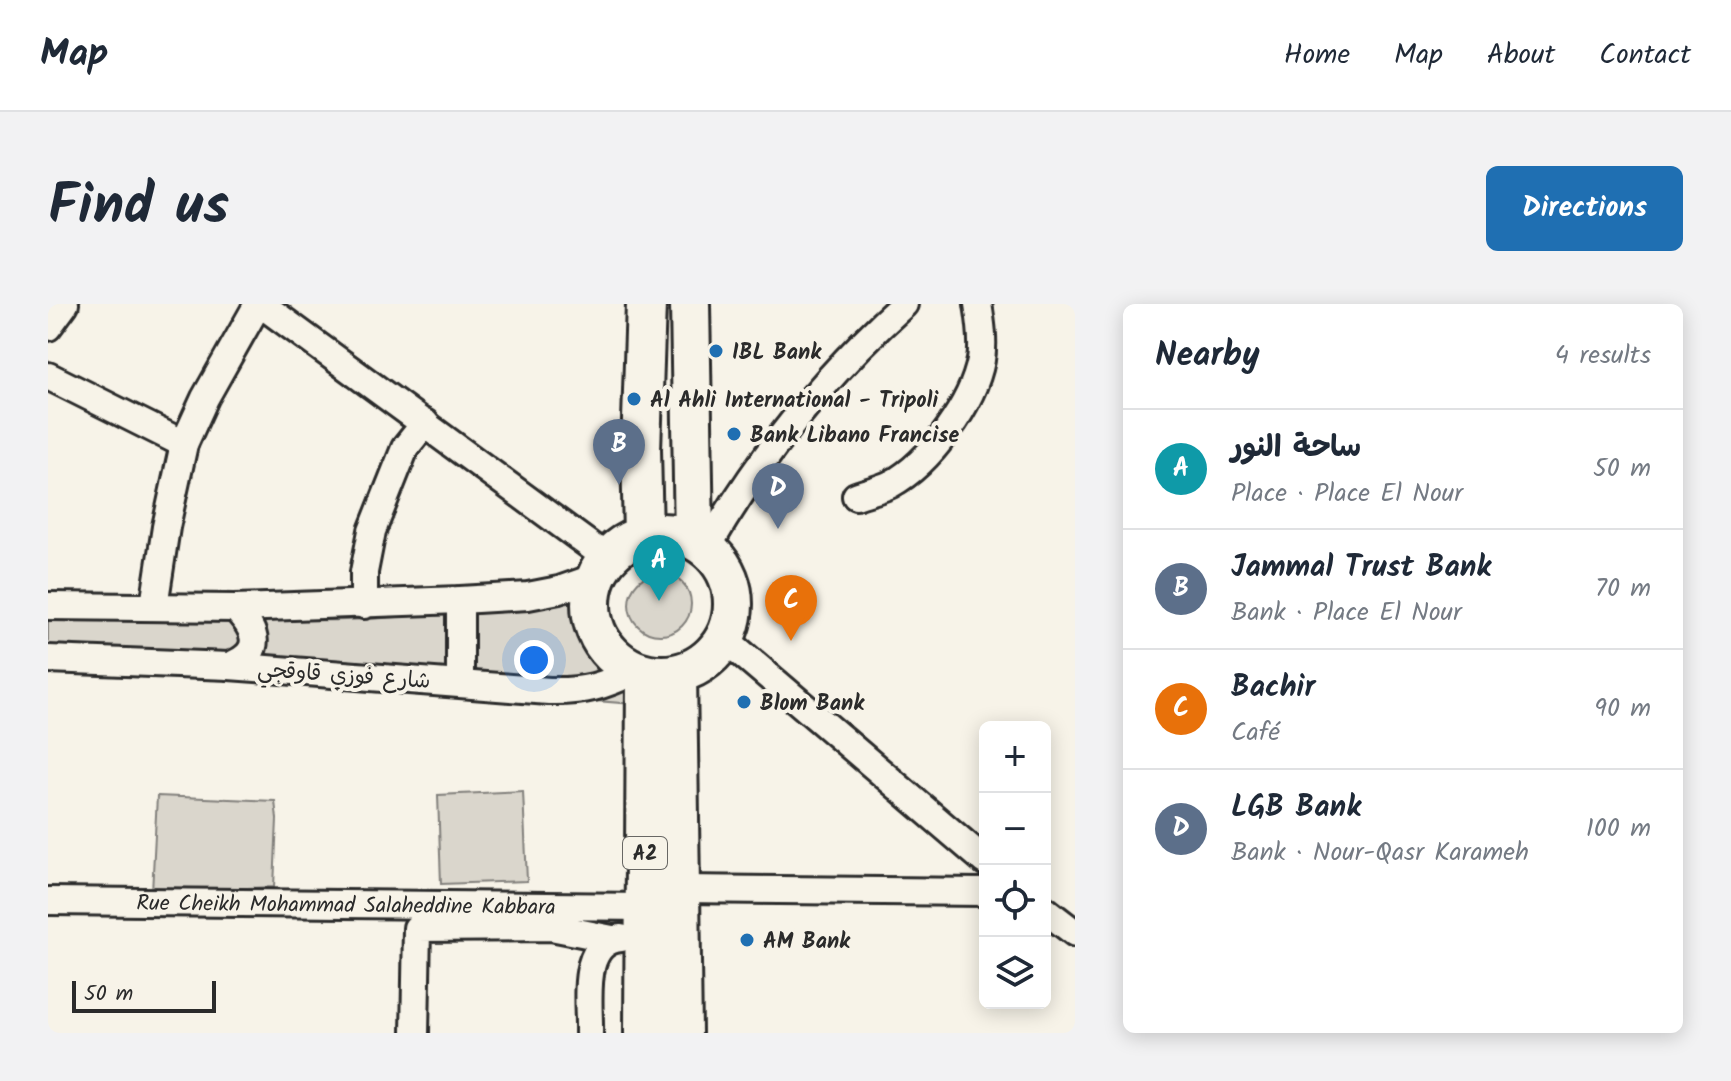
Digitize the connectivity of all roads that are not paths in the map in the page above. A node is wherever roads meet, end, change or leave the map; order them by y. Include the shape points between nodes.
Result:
1 (65, 304) edge
2 (259, 304) edge
3 (646, 304) edge
4 (690, 304) edge
5 (904, 304) edge
6 (978, 304) edge
7 (48, 327) edge
8 (48, 376) edge
9 (425, 423) junction
10 (184, 444) junction
11 (856, 496) dead end
12 (643, 535) junction
13 (700, 544) junction
14 (602, 568) junction
15 (460, 600) junction
16 (364, 605) junction
17 (48, 606) edge
18 (154, 606) junction
19 (235, 608) junction
20 (725, 639) junction
21 (48, 659) edge
22 (229, 666) junction
23 (653, 673) junction
24 (460, 683) junction
25 (979, 856) edge
26 (681, 889) junction
27 (979, 892) edge
28 (48, 901) edge
29 (1051, 915) edge
30 (633, 927) junction
31 (1075, 933) edge
32 (682, 934) junction
33 (415, 1033) edge
34 (589, 1033) edge
35 (644, 1033) edge
36 (682, 1033) edge

1 - 7 street
2 - 9 street
2 - 10 street
3 - 12 highway
4 - 13 highway
5 - 13 street via 862,342 790,423
6 - 11 street via 981,360 967,400 916,464 891,484
8 - 10 street
9 - 14 street
9 - 16 street via 405,448 372,531
10 - 18 street
12 - 13 highway via 663,532
12 - 14 highway via 623,544
13 - 20 highway via 721,562 730,580 733,620
14 - 15 street via 559,590
14 - 23 highway via 591,599 601,642 616,659
15 - 16 street
15 - 24 street
16 - 19 street
17 - 18 street
18 - 19 street
19 - 22 street via 250,625 254,643 248,655
20 - 23 highway via 696,667
20 - 25 street
21 - 22 street, شارع فوزي قاوقجي
22 - 24 street, شارع فوزي قاوقجي
23 - 24 street, شارع فوزي قاوقجي via 576,692
23 - 26 highway, A2
23 - 30 highway, A2
26 - 27 street
26 - 32 highway, A2
28 - 30 street, Rue Cheikh Mohammad Salaheddine Kabbara
29 - 31 street
30 - 32 street
30 - 33 street via 417,928
30 - 34 street via 593,956
30 - 35 highway, A2
32 - 36 highway, A2

